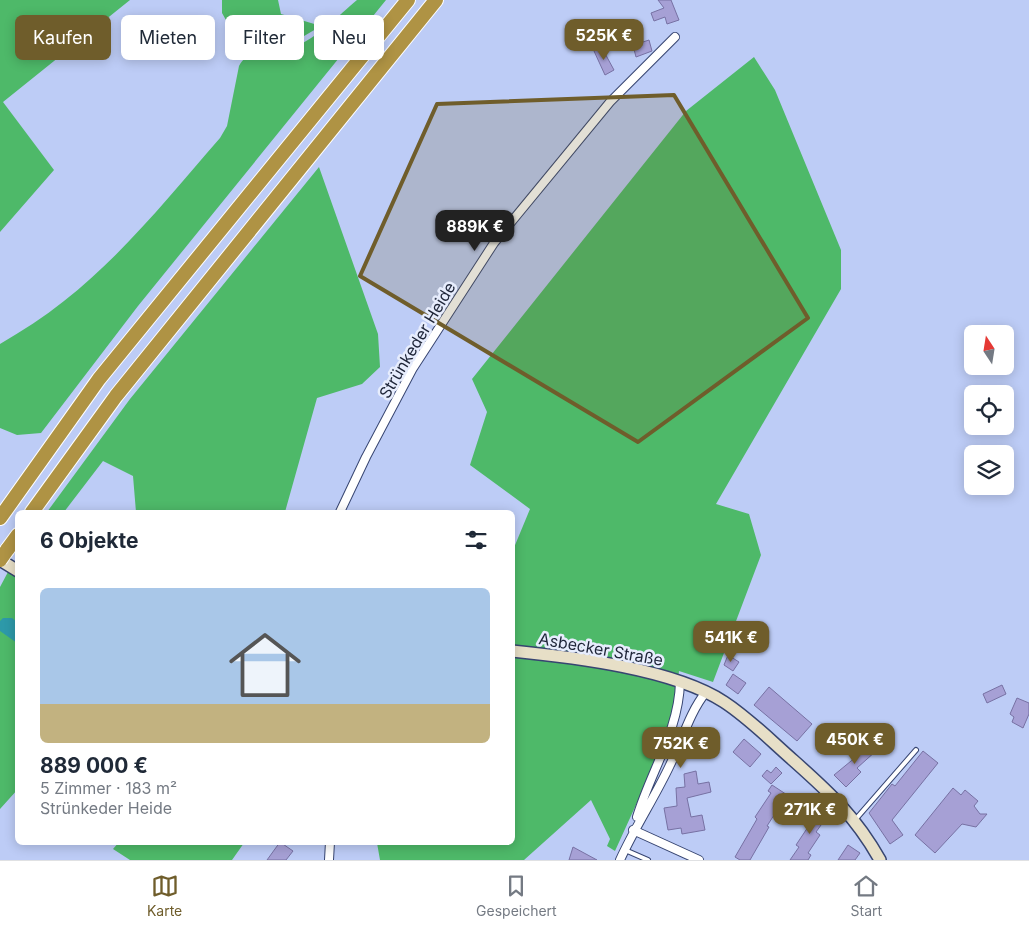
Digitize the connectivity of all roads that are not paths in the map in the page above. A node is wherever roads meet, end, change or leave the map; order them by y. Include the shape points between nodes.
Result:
1 (408, 0) edge
2 (436, 0) edge
3 (675, 37) dead end
4 (33, 510) edge
5 (341, 510) edge
6 (0, 518) edge
7 (15, 539) edge
8 (2, 557) edge
9 (15, 568) edge
10 (515, 651) edge
11 (680, 682) junction
12 (706, 692) junction
13 (916, 750) dead end
14 (855, 820) junction
15 (633, 830) junction
16 (330, 845) edge
17 (625, 850) junction
18 (329, 860) edge
19 (620, 860) edge
20 (648, 860) edge
21 (699, 860) edge
22 (880, 860) edge

1 - 6 highway via 99,380
2 - 4 highway via 116,396
3 - 5 street, Strünkeder Heide via 610,102 494,243 413,368
7 - 8 highway
8 - 9 main road
10 - 11 main road, Asbecker Straße via 645,671
11 - 12 main road, Asbecker Straße
11 - 15 street via 670,734
12 - 14 main road, Asbecker Straße via 746,718
12 - 15 street via 696,705 670,766
13 - 14 lane
14 - 22 main road, Asbecker Straße
15 - 17 street
15 - 21 street
16 - 18 street
17 - 19 street
17 - 20 lane

